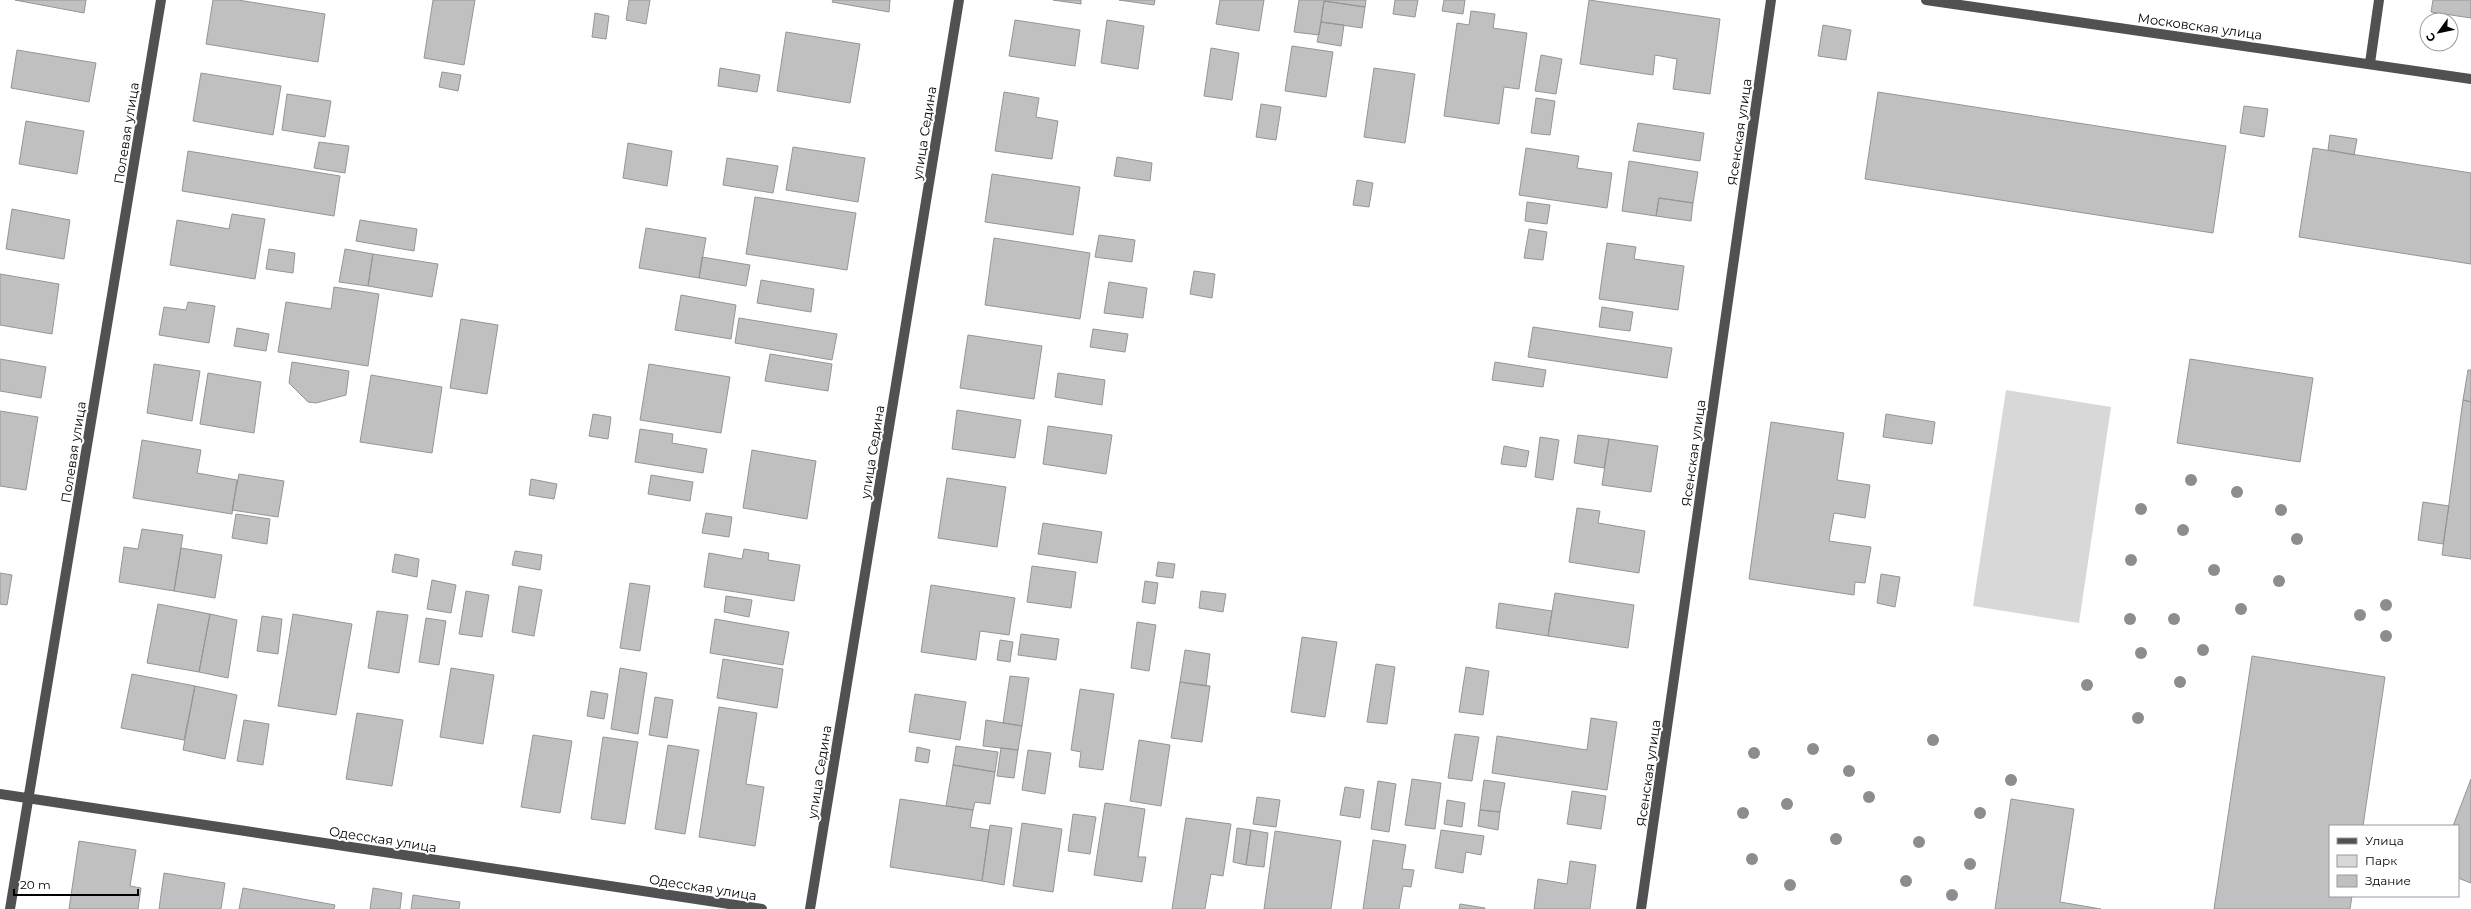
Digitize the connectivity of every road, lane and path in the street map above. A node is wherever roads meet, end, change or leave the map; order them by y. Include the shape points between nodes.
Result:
1 (161, 0) edge
2 (959, 0) edge
3 (1770, 0) edge
4 (1926, 0) edge
5 (2379, 0) edge
6 (2370, 63) junction
7 (2471, 79) edge
8 (0, 794) edge
9 (29, 798) junction
10 (10, 909) edge
11 (762, 909) edge
12 (810, 909) edge
13 (1641, 909) edge

1 - 9 street, Полевая улица
2 - 12 street, улица Седина
3 - 13 street, Ясенская улица
4 - 6 street, Московская улица
5 - 6 street
6 - 7 street, Московская улица
8 - 9 street, Одесская улица
9 - 10 street, Полевая улица
9 - 11 street, Одесская улица

